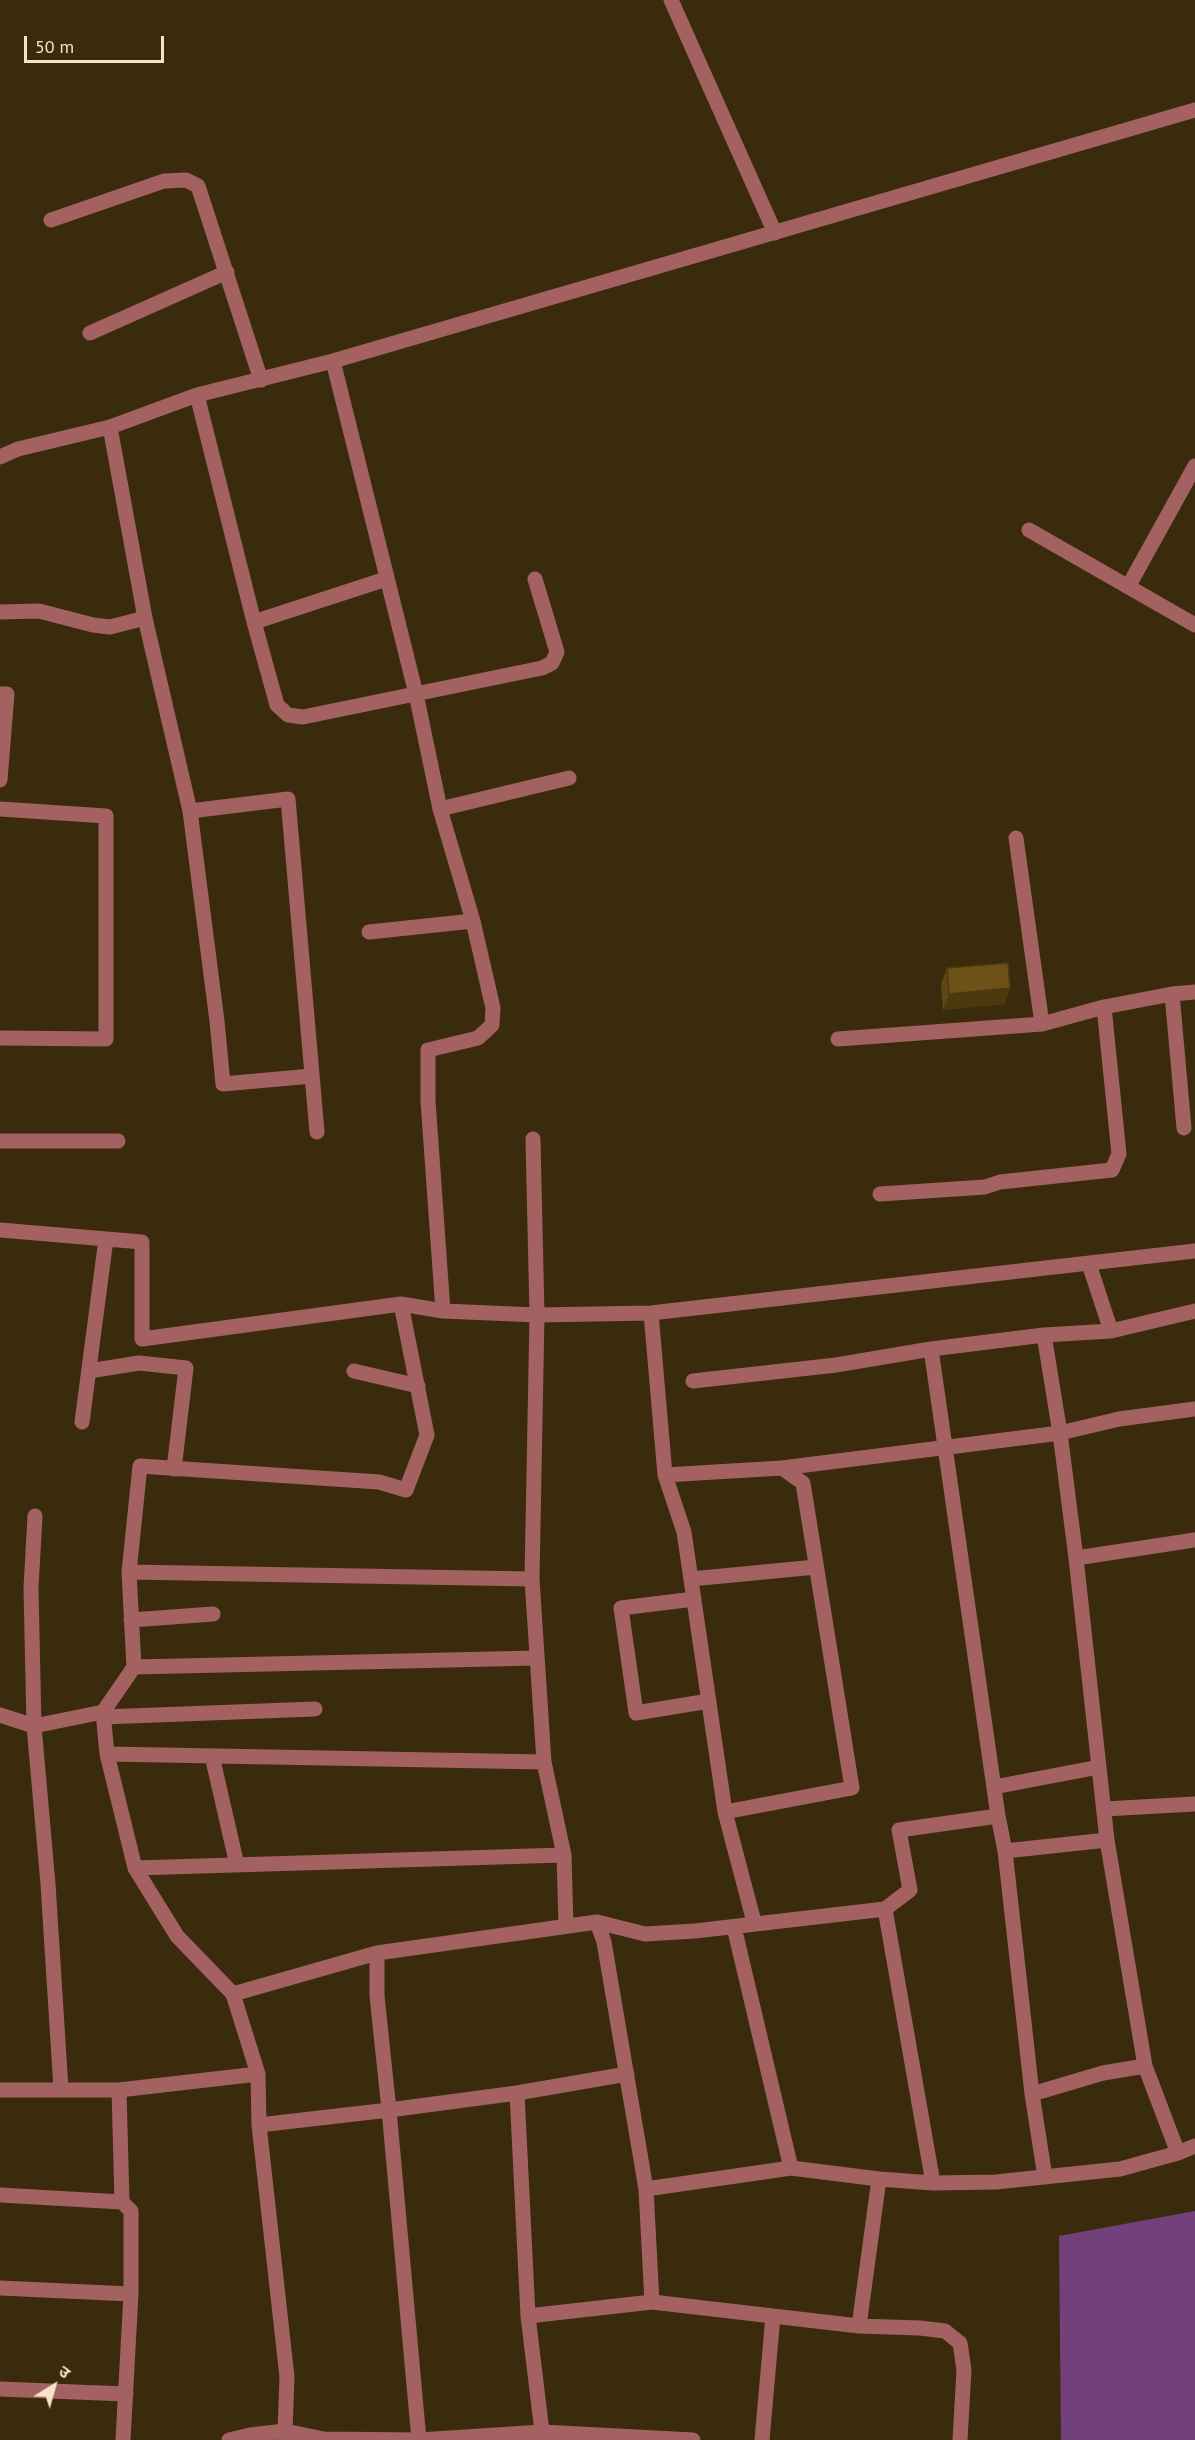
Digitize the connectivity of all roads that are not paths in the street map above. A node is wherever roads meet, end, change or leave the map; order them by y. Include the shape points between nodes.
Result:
1 (671, 0) edge
2 (1195, 110) edge
3 (51, 220) dead end
4 (775, 233) junction
5 (227, 272) junction
6 (90, 333) dead end
7 (333, 361) junction
8 (261, 380) junction
9 (197, 395) junction
10 (110, 428) junction
11 (0, 457) edge
12 (1195, 465) edge
13 (1029, 530) dead end
14 (386, 579) junction
15 (535, 579) dead end
16 (1128, 587) junction
17 (0, 612) edge
18 (145, 618) junction
19 (254, 622) junction
20 (1195, 625) edge
21 (0, 694) edge
22 (416, 694) junction
23 (569, 778) dead end
24 (0, 780) edge
25 (0, 809) edge
26 (440, 809) junction
27 (190, 811) junction
28 (1016, 838) dead end
29 (473, 921) junction
30 (369, 932) dead end
31 (1195, 992) edge
32 (1172, 994) junction
33 (1104, 1006) junction
34 (1042, 1024) junction
35 (0, 1038) edge
36 (838, 1039) dead end
37 (312, 1076) junction
38 (1184, 1128) dead end
39 (317, 1132) dead end
40 (533, 1139) dead end
41 (0, 1141) edge
42 (118, 1141) dead end
43 (880, 1194) dead end
44 (0, 1230) edge
45 (106, 1239) junction
46 (1195, 1251) edge
47 (1089, 1264) junction
48 (401, 1304) junction
49 (443, 1311) junction
50 (1195, 1311) edge
51 (651, 1313) junction
52 (537, 1315) junction
53 (1111, 1332) junction
54 (1044, 1335) junction
55 (931, 1349) junction
56 (89, 1371) junction
57 (354, 1371) dead end
58 (693, 1381) dead end
59 (418, 1386) junction
60 (1195, 1409) edge
61 (82, 1422) dead end
62 (1060, 1433) junction
63 (946, 1447) junction
64 (174, 1468) junction
65 (783, 1468) junction
66 (664, 1474) junction
67 (35, 1516) dead end
68 (1195, 1540) edge
69 (1076, 1558) junction
70 (816, 1567) junction
71 (129, 1572) junction
72 (532, 1579) junction
73 (691, 1580) junction
74 (694, 1599) junction
75 (213, 1614) dead end
76 (131, 1620) junction
77 (537, 1658) junction
78 (134, 1667) junction
79 (709, 1701) junction
80 (315, 1709) dead end
81 (103, 1714) junction
82 (0, 1715) edge
83 (34, 1726) junction
84 (107, 1754) junction
85 (212, 1756) junction
86 (543, 1762) junction
87 (1100, 1767) junction
88 (994, 1787) junction
89 (1195, 1804) edge
90 (1104, 1809) junction
91 (725, 1812) junction
92 (998, 1816) junction
93 (1107, 1840) junction
94 (1005, 1851) junction
95 (564, 1855) junction
96 (237, 1865) junction
97 (135, 1868) junction
98 (885, 1909) junction
99 (597, 1922) junction
100 (754, 1922) junction
101 (566, 1926) junction
102 (734, 1927) junction
103 (377, 1953) junction
104 (233, 1994) junction
105 (1145, 2066) junction
106 (258, 2074) junction
107 (627, 2074) junction
108 (61, 2089) junction
109 (0, 2090) edge
110 (119, 2090) junction
111 (517, 2093) junction
112 (1032, 2094) junction
113 (389, 2110) junction
114 (259, 2125) junction
115 (1195, 2146) edge
116 (1178, 2153) junction
117 (791, 2168) junction
118 (1045, 2177) junction
119 (879, 2179) junction
120 (933, 2182) junction
121 (646, 2189) junction
122 (0, 2195) edge
123 (122, 2202) junction
124 (0, 2288) edge
125 (131, 2294) junction
126 (652, 2302) junction
127 (528, 2316) junction
128 (773, 2316) junction
129 (859, 2326) junction
130 (0, 2389) edge
131 (126, 2394) junction
132 (285, 2435) edge
133 (542, 2436) edge
134 (123, 2440) edge
135 (229, 2440) edge
136 (419, 2440) edge
137 (693, 2440) edge
138 (762, 2440) edge
139 (960, 2440) edge

1 - 4 street
2 - 4 street
3 - 5 street via 164,181 186,180 198,186
4 - 7 street
5 - 6 street
5 - 8 street
7 - 8 street
7 - 14 street
8 - 9 street
9 - 10 street
9 - 19 street
10 - 11 street via 18,449
10 - 18 street
12 - 16 street
13 - 16 street
14 - 19 street
14 - 22 street
15 - 22 street via 557,652 552,663
16 - 20 street
17 - 18 street via 39,611 110,627
18 - 27 street
19 - 22 street via 277,705 288,715 303,717
21 - 24 street via 7,694
22 - 26 street
23 - 26 street
25 - 35 street via 106,816 106,851 105,1039
26 - 29 street
27 - 37 street via 223,1084
27 - 37 street via 288,799
28 - 34 street
29 - 30 street
29 - 49 street via 493,1008 492,1025 478,1038 428,1050
31 - 32 street
32 - 33 street
32 - 38 street
33 - 34 street
33 - 43 street via 1119,1154 1112,1170 985,1187
34 - 36 street
37 - 39 street
40 - 52 street
41 - 42 street
44 - 45 street
45 - 48 street via 142,1242 142,1339
45 - 56 street
46 - 47 street
47 - 51 street
47 - 53 street
48 - 49 street
48 - 59 street
49 - 52 street
50 - 53 street
51 - 52 street
51 - 66 street
52 - 72 street
53 - 54 street
54 - 55 street
54 - 62 street
55 - 58 street via 836,1365
55 - 63 street
56 - 61 street
56 - 64 street via 139,1363 186,1368
57 - 59 street
59 - 64 street via 427,1435 406,1490 379,1482
60 - 62 street via 1119,1419
62 - 63 street
62 - 69 street
63 - 65 street
63 - 88 street
64 - 71 street via 140,1466
65 - 66 street
65 - 70 street via 803,1483
66 - 73 street via 684,1532
67 - 83 street via 31,1588
68 - 69 street
69 - 87 street
70 - 73 street
70 - 91 street via 852,1788
71 - 72 street
71 - 76 street
72 - 77 street
73 - 74 street
74 - 79 street
74 - 79 street via 621,1608 636,1713
75 - 76 street
76 - 78 street
77 - 78 street
77 - 86 street
78 - 81 street
79 - 91 street
80 - 81 street
81 - 83 street
81 - 84 street
82 - 83 street
83 - 108 street
84 - 85 street
84 - 97 street
85 - 86 street
85 - 96 street
86 - 95 street
87 - 88 street
87 - 90 street
88 - 92 street
89 - 90 street
90 - 93 street
91 - 100 street
92 - 94 street
92 - 98 street via 899,1830 910,1890
93 - 94 street
93 - 105 street
94 - 112 street
95 - 96 street
95 - 101 street
96 - 97 street
97 - 104 street via 177,1936
98 - 100 street
98 - 120 street
99 - 101 street
99 - 102 street via 645,1934
99 - 107 street
100 - 102 street
101 - 103 street
102 - 117 street
103 - 104 street
103 - 113 street via 376,1996
104 - 106 street
105 - 112 street via 1103,2073
105 - 116 street
106 - 110 street
106 - 114 street
107 - 111 street
107 - 121 street
108 - 109 street
108 - 110 street
110 - 123 street
111 - 113 street
111 - 127 street
112 - 118 street
113 - 114 street
113 - 136 street
114 - 132 street via 287,2377
115 - 116 street
116 - 118 street via 1120,2169
117 - 119 street
117 - 121 street
118 - 120 street
119 - 120 street
119 - 129 street
121 - 126 street
122 - 123 street
123 - 125 street via 131,2211
124 - 125 street
125 - 131 street
126 - 127 street
126 - 128 street
127 - 133 street
128 - 129 street
128 - 138 street
129 - 139 street via 945,2331 960,2343 964,2370
130 - 131 street
131 - 134 street
132 - 135 street via 250,2435
132 - 136 street
133 - 136 street
133 - 137 street

